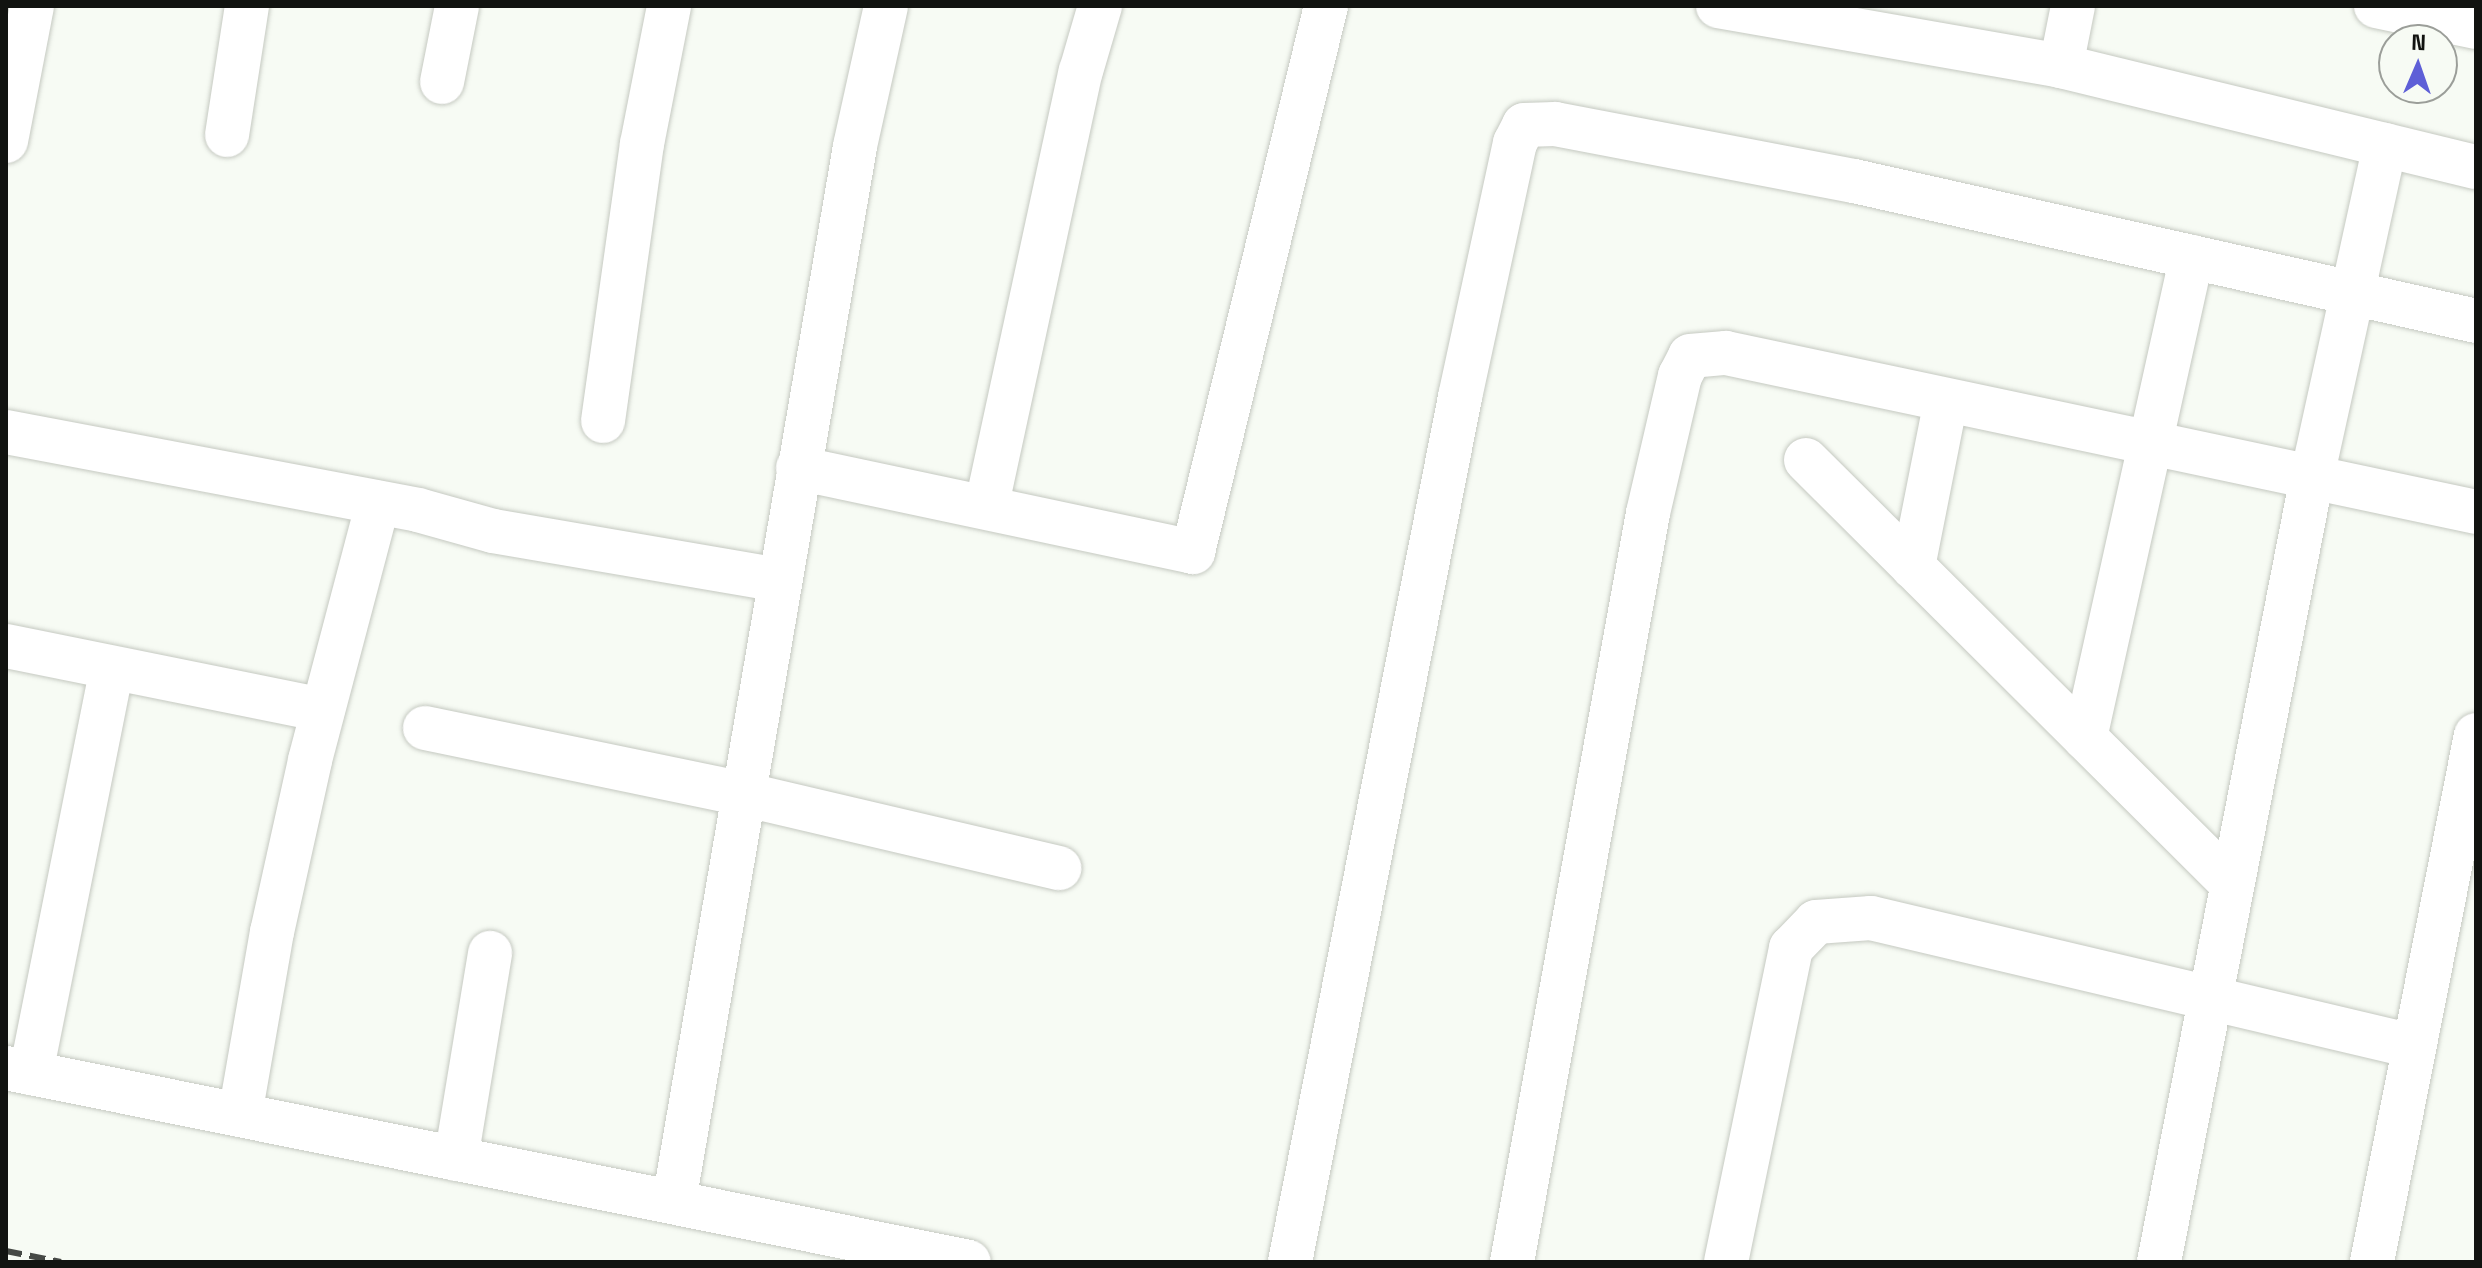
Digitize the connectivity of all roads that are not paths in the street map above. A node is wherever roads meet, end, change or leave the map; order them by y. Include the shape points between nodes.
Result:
1 (32, 6) edge
2 (247, 6) edge
3 (457, 6) edge
4 (669, 6) edge
5 (886, 6) edge
6 (1100, 6) edge
7 (1326, 6) edge
8 (1718, 6) edge
9 (2073, 6) edge
10 (2376, 6) edge
11 (2476, 27) edge
12 (2061, 66) junction
13 (442, 82) dead end
14 (227, 135) dead end
15 (6, 141) edge
16 (2385, 145) junction
17 (2476, 167) edge
18 (2192, 257) junction
19 (2351, 293) junction
20 (2476, 321) edge
21 (1946, 400) junction
22 (603, 421) dead end
23 (6, 432) edge
24 (2152, 443) junction
25 (1806, 460) dead end
26 (798, 468) junction
27 (2312, 477) junction
28 (378, 503) junction
29 (987, 504) junction
30 (2476, 512) edge
31 (1913, 567) junction
32 (779, 580) junction
33 (6, 646) edge
34 (111, 671) junction
35 (323, 710) junction
36 (425, 728) dead end
37 (2476, 735) edge
38 (2085, 738) junction
39 (743, 794) junction
40 (1059, 868) dead end
41 (2232, 884) junction
42 (490, 953) dead end
43 (2209, 994) junction
44 (2413, 1046) junction
45 (18, 1070) edge
46 (240, 1115) junction
47 (456, 1159) junction
48 (674, 1202) junction
49 (969, 1262) edge
50 (1290, 1262) edge
51 (1512, 1262) edge
52 (1726, 1262) edge
53 (2159, 1262) edge
54 (2372, 1262) edge

1 - 15 street
2 - 14 street
3 - 13 street
4 - 22 street via 642,144
5 - 26 street via 855,146
6 - 29 street via 1081,71
7 - 29 street via 1193,552
8 - 12 street
9 - 12 street
10 - 11 street
12 - 16 street
16 - 17 street
16 - 19 street
18 - 19 street
18 - 24 street
18 - 50 street via 1854,181 1555,124 1531,123 1519,130 1460,397
19 - 20 street
19 - 27 street
21 - 24 street
21 - 31 street
21 - 51 street via 1726,353 1705,351 1683,365 1645,528
23 - 28 street
24 - 27 street
24 - 38 street
25 - 31 street
26 - 29 street
26 - 32 street
27 - 30 street
27 - 41 street
28 - 32 street via 493,531
28 - 35 street
31 - 38 street
32 - 39 street
33 - 34 street
34 - 35 street
34 - 45 street
35 - 46 street via 272,932
36 - 39 street
37 - 44 street
38 - 41 street
39 - 40 street
39 - 48 street
41 - 43 street
42 - 47 street
43 - 44 street
43 - 52 street via 1871,918 1816,922 1791,948
43 - 53 street
44 - 54 street
45 - 46 street
46 - 47 street
47 - 48 street
48 - 49 street

